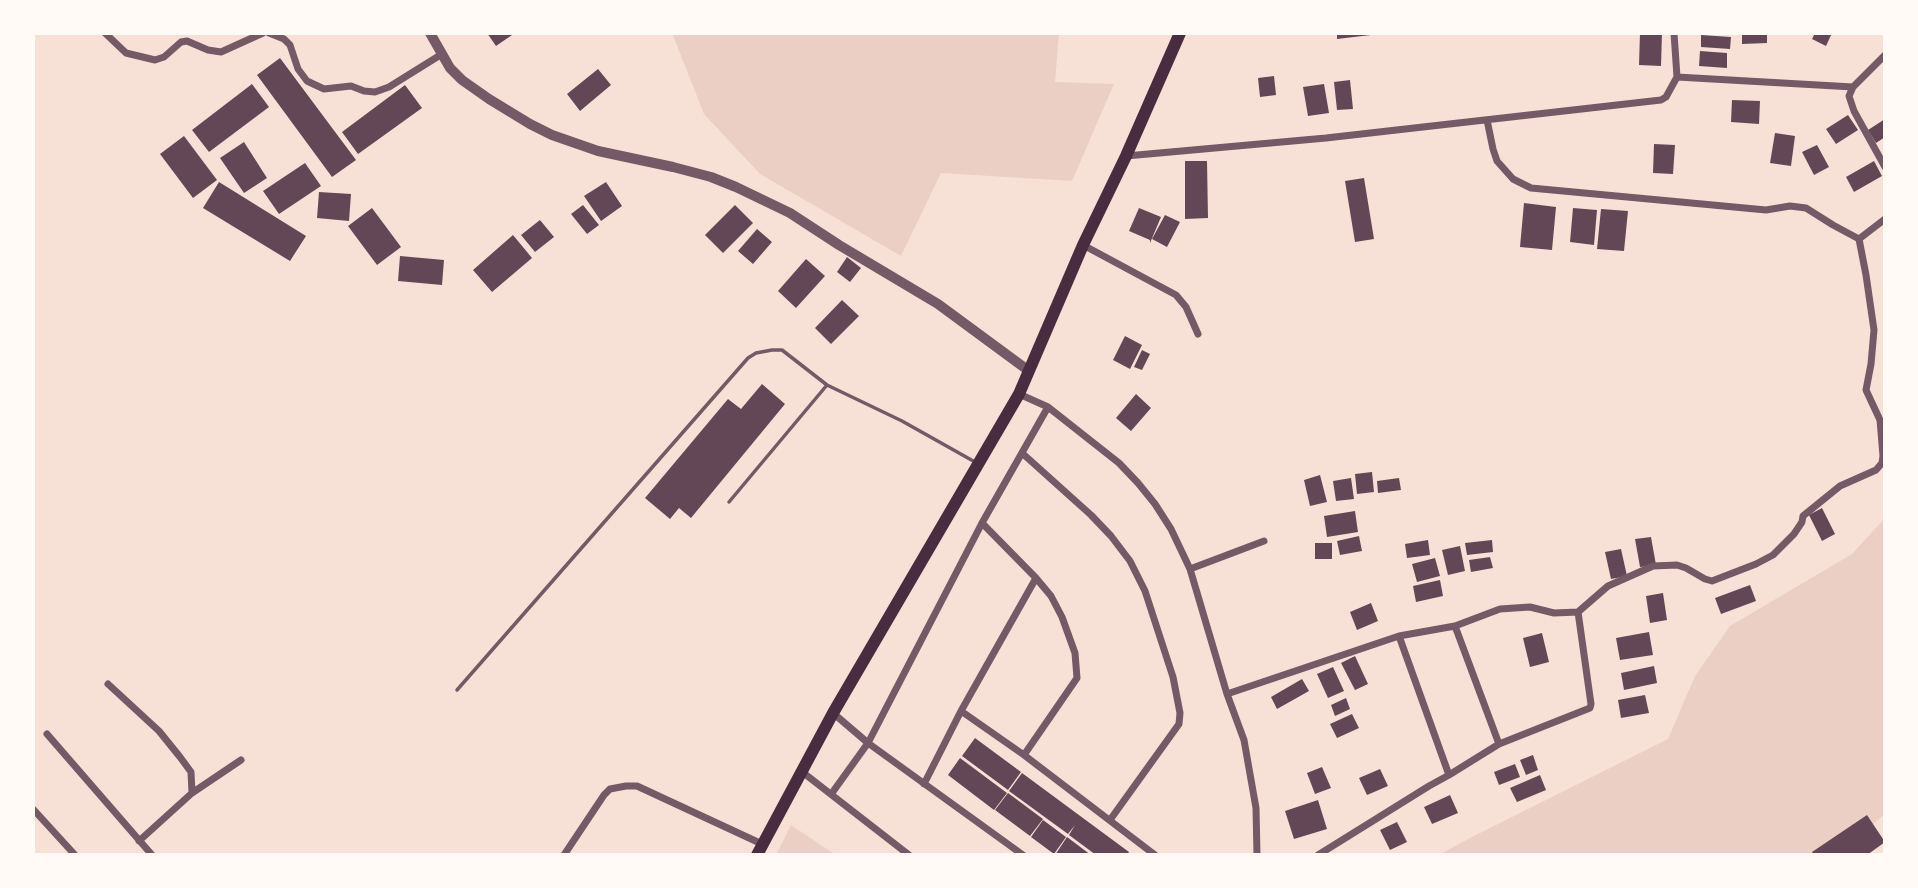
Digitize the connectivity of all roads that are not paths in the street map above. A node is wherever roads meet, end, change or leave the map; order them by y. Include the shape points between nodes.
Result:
1 (105, 33) edge
2 (263, 33) edge
3 (269, 33) edge
4 (430, 33) edge
5 (1180, 33) edge
6 (1674, 33) edge
7 (442, 54) junction
8 (1885, 55) edge
9 (1677, 77) junction
10 (1853, 87) junction
11 (1488, 120) junction
12 (1126, 156) junction
13 (1885, 167) edge
14 (1885, 219) edge
15 (1859, 239) junction
16 (1083, 245) junction
17 (1198, 334) dead end
18 (1029, 372) junction
19 (827, 385) junction
20 (1019, 394) junction
21 (1048, 407) junction
22 (1021, 453) junction
23 (978, 464) junction
24 (729, 502) dead end
25 (982, 523) junction
26 (1264, 541) dead end
27 (1190, 569) junction
28 (1036, 578) junction
29 (1578, 612) junction
30 (1455, 626) junction
31 (1399, 636) junction
32 (108, 684) dead end
33 (457, 690) dead end
34 (1227, 694) junction
35 (961, 711) junction
36 (833, 713) junction
37 (47, 734) dead end
38 (868, 743) junction
39 (1499, 744) junction
40 (1024, 755) junction
41 (241, 760) dead end
42 (801, 771) junction
43 (1449, 775) junction
44 (924, 784) junction
45 (192, 793) junction
46 (832, 793) junction
47 (33, 809) edge
48 (1110, 820) junction
49 (139, 841) junction
50 (759, 849) edge
51 (75, 855) edge
52 (152, 855) edge
53 (564, 855) edge
54 (909, 855) edge
55 (1023, 855) edge
56 (1155, 855) edge
57 (1257, 855) edge
58 (1318, 855) edge

1 - 2 street via 126,54 155,60 181,42 221,52
3 - 7 street via 290,45 307,81 324,89 351,86 375,92
4 - 7 street
5 - 12 main road
6 - 9 street
7 - 18 street via 450,68 477,91 551,135 598,151 711,177 790,213 938,304
8 - 10 street
9 - 10 street
9 - 11 street via 1661,100
10 - 13 street via 1850,101
11 - 12 street
11 - 15 street via 1497,161 1513,179 1531,188 1766,210 1806,208
12 - 16 main road
14 - 15 street
15 - 29 street via 1874,330 1866,390 1880,421 1880,467 1835,490 1803,516 1784,546 1756,564 1712,581 1677,565 1654,566 1608,586
16 - 17 street via 1176,295
16 - 18 main road
18 - 20 main road
19 - 23 lane
19 - 24 lane
19 - 33 lane via 782,351 763,351 748,358
20 - 21 street
20 - 23 main road
21 - 22 street
21 - 27 street via 1139,483 1171,529
22 - 25 street
22 - 48 street via 1091,515 1130,561 1145,591 1173,677 1179,723
23 - 36 main road
25 - 28 street
25 - 38 street
26 - 27 street
27 - 34 street
28 - 35 street
28 - 40 street via 1062,617 1077,678
29 - 30 street via 1500,609
29 - 39 street via 1591,706
30 - 31 street
30 - 39 street
31 - 34 street
31 - 43 street
32 - 45 street via 180,757 191,772
34 - 57 street via 1244,740 1256,808
35 - 40 street
35 - 44 street
36 - 38 street
36 - 42 main road
37 - 49 street
38 - 44 street
38 - 46 street
39 - 43 street
40 - 48 street
41 - 45 street
42 - 46 street
42 - 50 main road
43 - 58 street
44 - 55 street
45 - 49 street
46 - 54 street
47 - 51 street
48 - 56 street
49 - 52 street
50 - 53 street via 637,786 626,786 604,795

